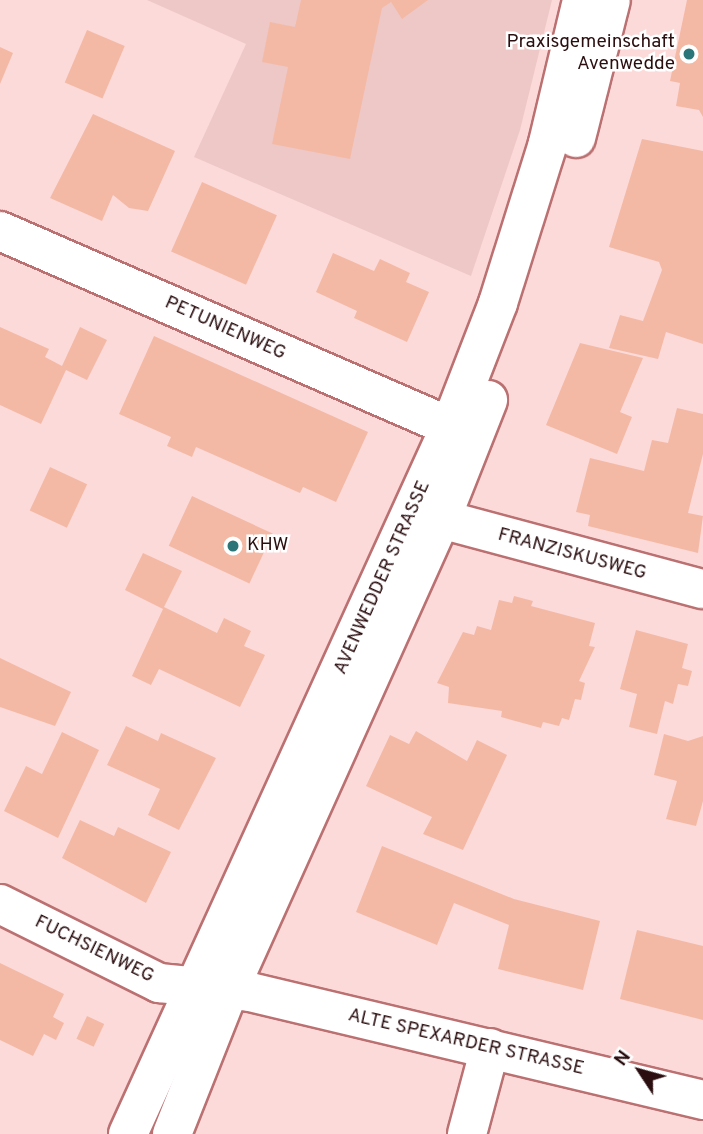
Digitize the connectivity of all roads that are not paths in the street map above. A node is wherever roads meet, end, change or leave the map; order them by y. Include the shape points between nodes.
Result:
1 (582, 0) edge
2 (611, 0) edge
3 (0, 231) edge
4 (450, 427) junction
5 (441, 519) junction
6 (703, 589) edge
7 (0, 904) edge
8 (190, 987) junction
9 (229, 990) junction
10 (490, 1048) junction
11 (703, 1100) edge
12 (128, 1134) edge
13 (172, 1134) edge
14 (467, 1134) edge

1 - 4 main road, AVENWEDDER STRASSE via 548,143 498,303
2 - 5 main road, AVENWEDDER STRASSE via 575,143 526,301
3 - 4 main road, PETUNIENWEG
4 - 8 main road, AVENWEDDER STRASSE
5 - 6 main road, FRANZISKUSWEG
5 - 9 main road, AVENWEDDER STRASSE
7 - 8 main road, FUCHSIENWEG via 159,982
8 - 9 main road, FUCHSIENWEG
8 - 12 main road, AVENWEDDER STRASSE
9 - 10 main road, ALTE SPEXARDER STRASSE
9 - 13 main road, AVENWEDDER STRASSE
10 - 11 main road, ALTE SPEXARDER STRASSE
10 - 14 main road

